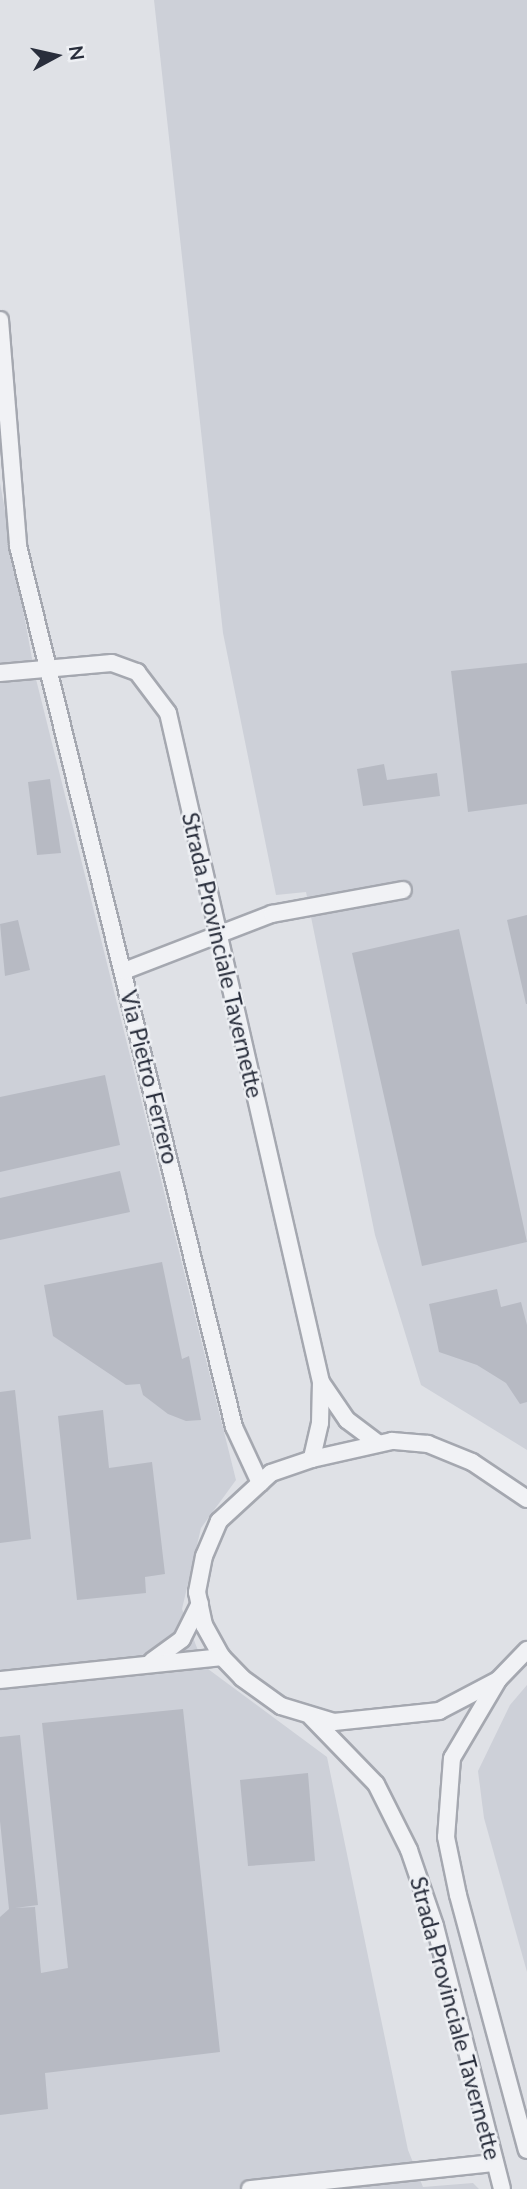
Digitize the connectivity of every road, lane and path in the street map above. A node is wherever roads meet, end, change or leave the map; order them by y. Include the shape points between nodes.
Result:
1 (0, 320) edge
2 (48, 668) junction
3 (0, 673) edge
4 (402, 890) dead end
5 (219, 936) junction
6 (124, 971) junction
7 (321, 1382) junction
8 (378, 1443) junction
9 (312, 1459) junction
10 (260, 1483) junction
11 (527, 1499) edge
12 (200, 1603) junction
13 (527, 1650) edge
14 (222, 1657) junction
15 (147, 1664) junction
16 (0, 1679) edge
17 (498, 1680) junction
18 (309, 1715) junction
19 (527, 2150) edge
20 (495, 2163) junction
21 (250, 2189) edge
22 (502, 2189) edge

1 - 2 street, Via Pietro Ferrero via 18,547
2 - 3 street, Strada Provinciale Tavernette
2 - 5 street, Strada Provinciale Tavernette via 112,663 137,672 156,692 168,713
2 - 6 street, Via Pietro Ferrero
4 - 5 street via 272,914
5 - 6 street
5 - 7 street, Strada Provinciale Tavernette
6 - 10 street, Via Pietro Ferrero via 234,1427
7 - 8 street, Strada Provinciale Tavernette via 347,1420
7 - 9 street, Strada Provinciale Tavernette via 320,1423
8 - 9 street
8 - 11 street via 428,1444 472,1462
9 - 10 street via 271,1473
10 - 12 street via 219,1521 204,1556
12 - 14 street via 204,1625
12 - 15 street via 182,1639
13 - 17 street
14 - 15 street
14 - 18 street via 281,1706
15 - 16 street
17 - 18 street via 439,1711 334,1722
17 - 19 street, Strada Provinciale Tavernette via 452,1758 446,1837
18 - 20 street, Strada Provinciale Tavernette via 376,1784 409,1850 435,1926
20 - 21 street
20 - 22 street, Strada Provinciale Tavernette

